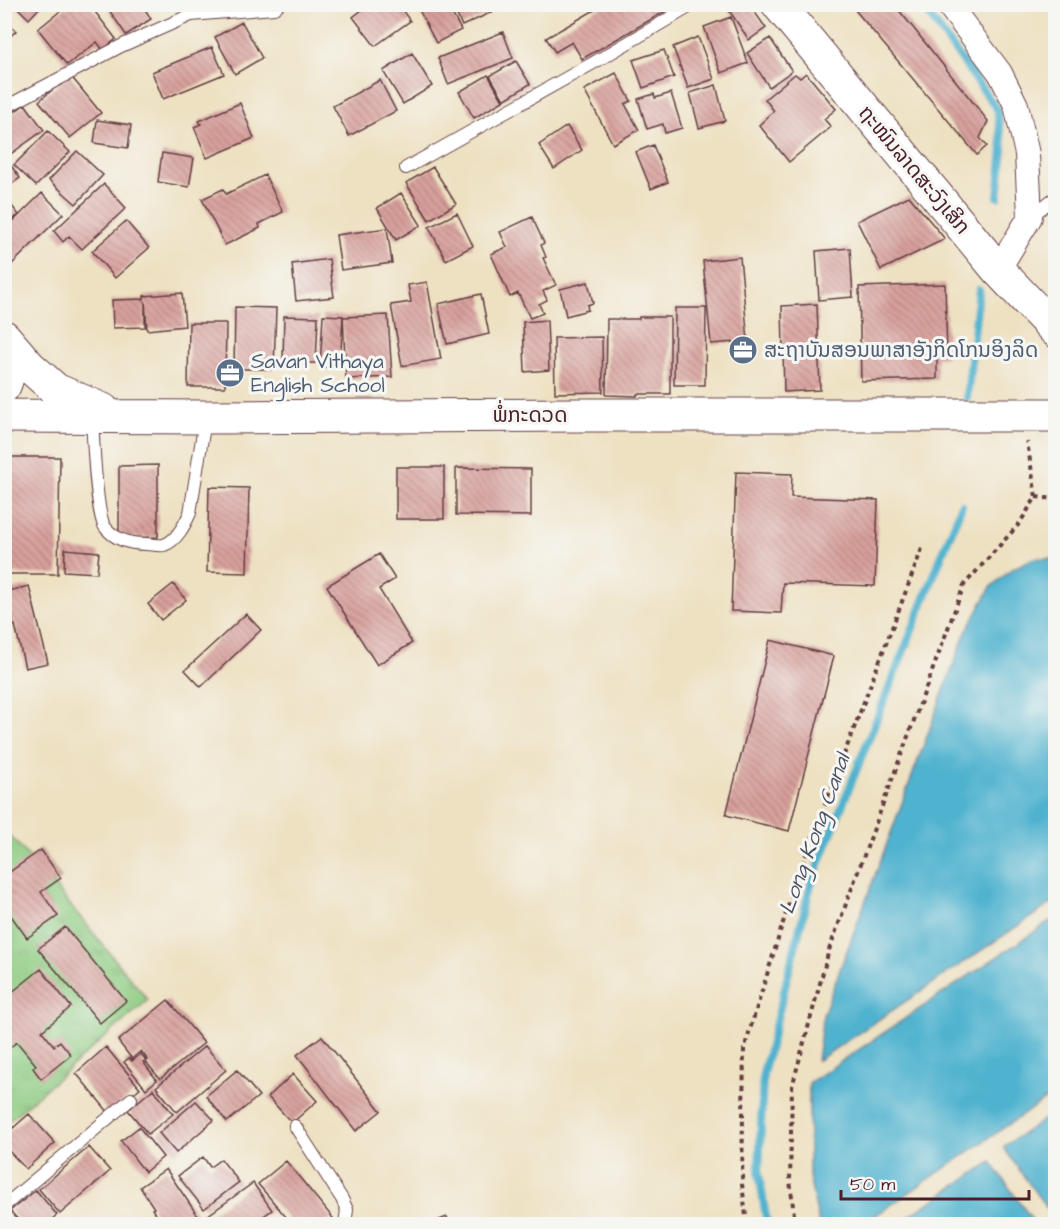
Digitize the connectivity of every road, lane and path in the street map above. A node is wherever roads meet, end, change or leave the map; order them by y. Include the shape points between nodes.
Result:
1 (279, 4) edge
2 (694, 4) edge
3 (778, 4) edge
4 (948, 4) edge
5 (4, 108) edge
6 (406, 168) dead end
7 (1056, 197) edge
8 (1030, 217) junction
9 (998, 270) junction
10 (1056, 331) edge
11 (4, 337) edge
12 (4, 342) edge
13 (4, 386) edge
14 (1022, 415) junction
15 (1056, 415) edge
16 (4, 416) edge
17 (104, 416) junction
18 (206, 417) junction
19 (1036, 497) junction
20 (1056, 499) edge
21 (923, 546) dead end
22 (131, 1099) dead end
23 (295, 1126) dead end
24 (4, 1206) edge
25 (345, 1224) edge
26 (747, 1224) edge
27 (795, 1224) edge

1 - 5 lane via 274,8 190,15 121,46
2 - 6 lane
3 - 9 main road, ຖະໜົນລາດສະວົງເສິກ
4 - 8 street via 1000,73 1016,105 1027,154
7 - 8 lane
8 - 9 street
9 - 10 main road, ຖະໜົນລາດສະວົງເສິກ
11 - 17 main road via 57,390
12 - 13 main road via 9,366
14 - 15 main road, ພໍ່ກະດວດ
14 - 18 main road, ພໍ່ກະດວດ
14 - 19 path
16 - 17 main road, ພໍ່ກະດວດ
17 - 18 main road, ພໍ່ກະດວດ
17 - 18 lane via 100,509 104,525 114,536 131,544 164,545 183,527 190,513
19 - 20 path
19 - 27 path via 1019,524 964,585 829,950 792,1087 790,1180
21 - 26 path via 795,884 744,1049 742,1184
22 - 24 lane
23 - 25 lane via 342,1199 347,1210

